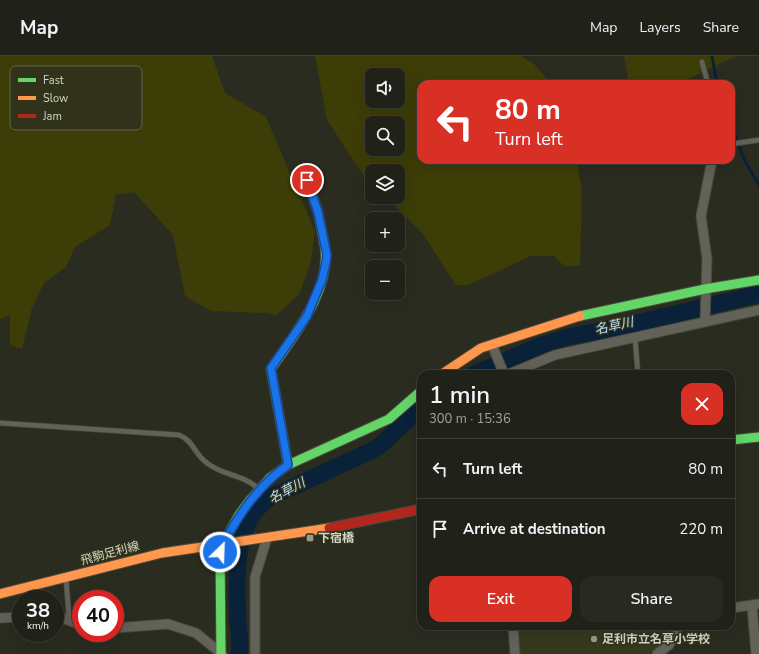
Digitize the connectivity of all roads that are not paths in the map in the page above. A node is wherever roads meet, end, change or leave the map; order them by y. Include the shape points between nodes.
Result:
1 (702, 62) dead end
2 (707, 80) edge
3 (759, 140) edge
4 (735, 143) edge
5 (711, 164) edge
6 (307, 180) dead end
7 (759, 280) edge
8 (705, 292) junction
9 (759, 310) edge
10 (705, 318) junction
11 (635, 338) junction
12 (493, 346) junction
13 (447, 370) edge
14 (504, 370) edge
15 (513, 370) edge
16 (638, 370) edge
17 (417, 394) edge
18 (0, 423) edge
19 (759, 436) edge
20 (735, 439) edge
21 (288, 465) junction
22 (259, 489) junction
23 (417, 510) edge
24 (264, 539) junction
25 (226, 544) junction
26 (66, 577) junction
27 (0, 594) edge
28 (755, 605) edge
29 (735, 608) edge
30 (12, 617) edge
31 (0, 618) edge
32 (64, 619) edge
33 (67, 620) junction
34 (72, 622) edge
35 (124, 627) edge
36 (513, 630) edge
37 (677, 630) edge
38 (757, 652) edge
39 (221, 654) edge
40 (255, 654) edge
41 (515, 654) edge
42 (657, 654) edge

1 - 2 lane
3 - 4 lane
5 - 8 street via 701,216 707,259
6 - 21 street via 318,212 327,255 322,280 307,316 271,368
7 - 8 street
8 - 10 street
8 - 12 street via 570,318
9 - 10 street
10 - 11 street
11 - 15 street via 555,355
11 - 16 lane
12 - 13 street via 468,355
12 - 14 street
17 - 21 street via 389,419
18 - 22 lane via 179,434 186,437 206,463 244,478
19 - 20 street
21 - 22 street
22 - 25 street via 239,515
23 - 24 street via 323,530
24 - 25 street
24 - 40 street via 255,577
25 - 26 street, 飛駒足利線 via 155,554
25 - 39 street via 220,557
26 - 27 street, 飛駒足利線
26 - 33 lane via 69,617
28 - 29 street
28 - 38 street
30 - 31 street
32 - 33 street
33 - 34 street
35 - 39 street via 168,624 196,633
36 - 41 street
37 - 42 street via 674,638

